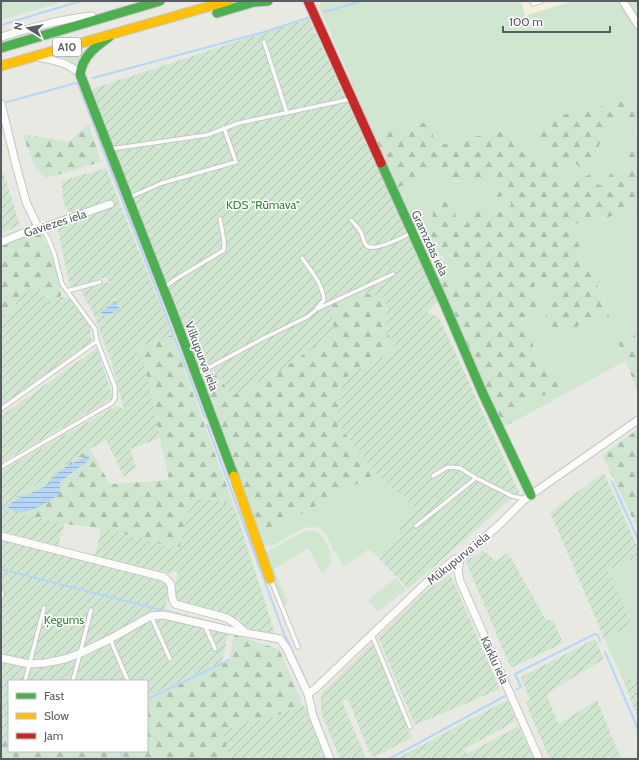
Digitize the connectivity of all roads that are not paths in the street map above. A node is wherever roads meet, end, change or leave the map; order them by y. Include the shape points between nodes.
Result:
1 (160, 1) edge
2 (228, 1) edge
3 (268, 1) edge
4 (308, 1) edge
5 (532, 1) edge
6 (542, 1) edge
7 (623, 1) edge
8 (120, 13) junction
9 (158, 22) junction
10 (638, 25) edge
11 (112, 35) junction
12 (1, 37) edge
13 (264, 42) dead end
14 (1, 48) edge
15 (36, 57) junction
16 (1, 66) edge
17 (80, 74) junction
18 (352, 99) junction
19 (1, 103) edge
20 (287, 113) junction
21 (224, 128) junction
22 (109, 149) junction
23 (128, 198) junction
24 (110, 204) dead end
25 (220, 219) dead end
26 (351, 220) dead end
27 (38, 227) junction
28 (412, 232) junction
29 (1, 242) edge
30 (302, 258) dead end
31 (393, 274) dead end
32 (100, 282) dead end
33 (163, 289) junction
34 (67, 291) junction
35 (317, 309) junction
36 (97, 341) junction
37 (196, 375) junction
38 (1, 409) edge
39 (638, 420) edge
40 (1, 467) edge
41 (433, 476) dead end
42 (476, 478) junction
43 (528, 497) junction
44 (416, 526) dead end
45 (1, 536) edge
46 (460, 559) junction
47 (270, 580) joint
48 (44, 608) dead end
49 (91, 610) dead end
50 (151, 616) junction
51 (205, 625) junction
52 (245, 632) junction
53 (372, 635) junction
54 (110, 639) junction
55 (298, 647) dead end
56 (215, 649) dead end
57 (81, 653) junction
58 (1, 658) edge
59 (170, 659) dead end
60 (30, 664) junction
61 (25, 680) edge
62 (73, 680) edge
63 (128, 680) edge
64 (308, 694) junction
65 (410, 728) dead end
66 (330, 759) edge
67 (539, 759) edge

1 - 8 main road, A10
2 - 9 main road, A10
3 - 9 main road via 254,2 177,24 166,25
4 - 18 main road, Gramzdas iela
5 - 6 lane via 533,4
7 - 10 street
8 - 12 street via 65,20
8 - 14 main road, A10
9 - 11 main road, A10
11 - 15 main road, A10
11 - 17 main road via 86,56 80,65
13 - 20 lane
15 - 16 main road, A10
15 - 17 street via 73,67
17 - 22 main road, Vilkupurva iela
18 - 20 lane
18 - 28 main road, Gramzdas iela
19 - 27 street via 26,202
20 - 21 lane
21 - 22 lane via 207,135
21 - 23 lane via 236,162 162,183
22 - 23 main road, Vilkupurva iela
23 - 33 main road, Vilkupurva iela
24 - 27 street, Gaviezes iela via 48,226
25 - 33 lane via 224,250
26 - 28 lane via 361,232 367,246 375,248
27 - 29 street, Gaviezes iela
27 - 34 lane via 48,238 62,284
28 - 43 main road, Gramzdas iela
30 - 35 lane via 318,281 323,295 324,300
31 - 35 lane
32 - 34 lane
33 - 37 main road, Vilkupurva iela
34 - 36 lane via 95,329
35 - 37 lane via 307,317
36 - 38 lane
36 - 40 lane via 115,387 115,398 112,403
37 - 47 main road, Vilkupurva iela
39 - 43 street, Mūkupurva iela
41 - 42 lane via 448,467 456,467 464,469
42 - 43 lane via 512,496
42 - 44 lane
43 - 46 street, Mūkupurva iela
45 - 52 street via 163,577 172,586 175,604 227,618
46 - 53 street, Mūkupurva iela via 455,559 432,577
46 - 67 street, Kārklu iela via 460,581
47 - 55 lane, Vilkupurva iela
48 - 60 lane
49 - 57 lane
50 - 51 street via 164,615
50 - 54 street
50 - 59 lane
51 - 52 street
51 - 56 lane
52 - 64 street via 280,639
53 - 64 street, Mūkupurva iela
53 - 65 lane
54 - 57 street
54 - 63 lane
57 - 60 street
57 - 62 lane
58 - 60 street
60 - 61 lane
64 - 66 street via 313,716

